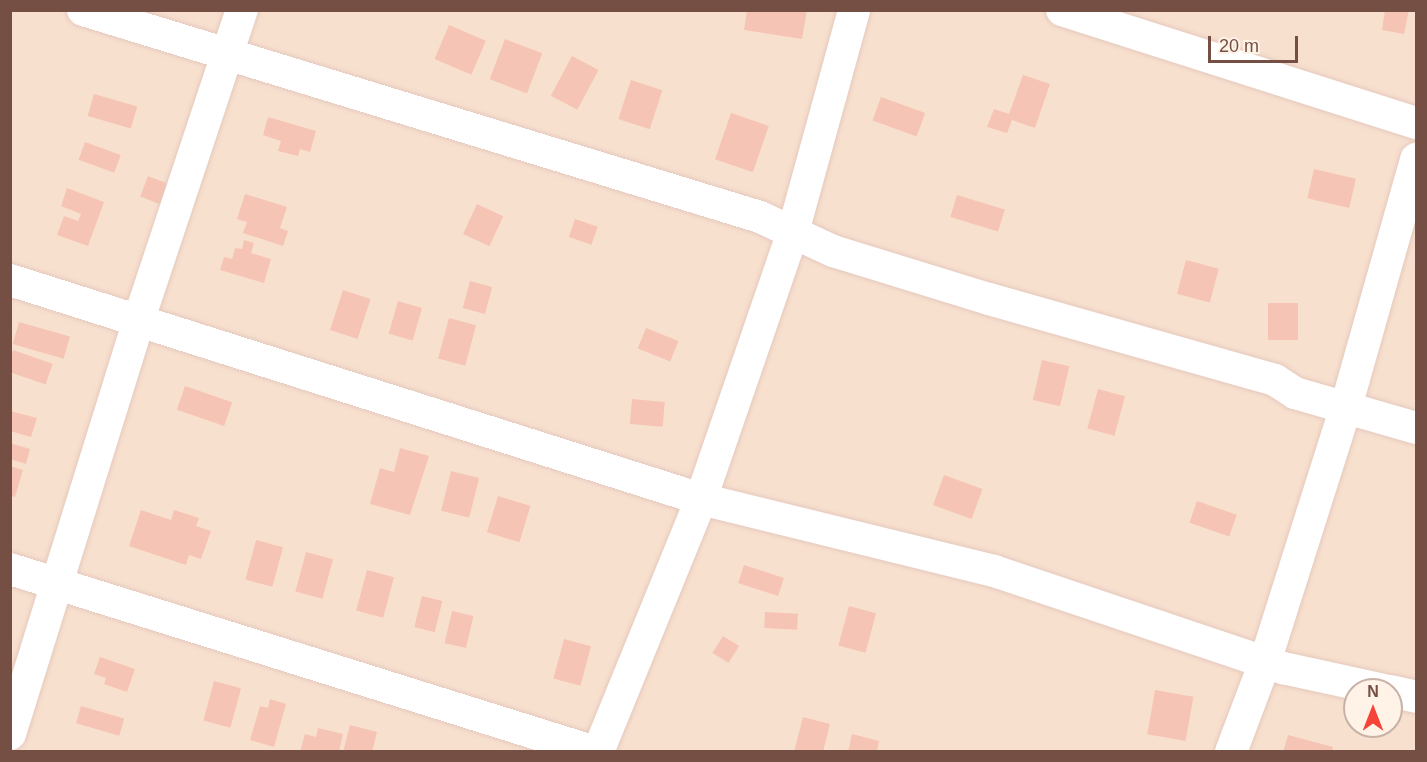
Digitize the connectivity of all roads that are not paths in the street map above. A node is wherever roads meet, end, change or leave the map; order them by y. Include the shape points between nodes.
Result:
1 (83, 10) edge
2 (242, 10) edge
3 (854, 10) edge
4 (1062, 10) edge
5 (228, 53) junction
6 (1416, 123) edge
7 (1416, 159) edge
8 (793, 232) junction
9 (10, 280) edge
10 (139, 319) junction
11 (1346, 406) junction
12 (1416, 428) edge
13 (701, 499) junction
14 (10, 569) edge
15 (59, 584) junction
16 (1265, 662) junction
17 (1343, 680) edge
18 (10, 734) edge
19 (597, 752) edge
20 (1231, 752) edge

1 - 5 street
2 - 5 street
3 - 8 street
4 - 6 street
5 - 8 street via 760,217
5 - 10 street
7 - 11 street
8 - 11 street via 844,254 1275,380 1295,393
8 - 13 street
9 - 10 street
10 - 13 street
10 - 15 street
11 - 12 street
11 - 16 street
13 - 16 street via 994,571
13 - 19 street
14 - 15 street
15 - 18 street
15 - 19 street
16 - 17 street
16 - 20 street

